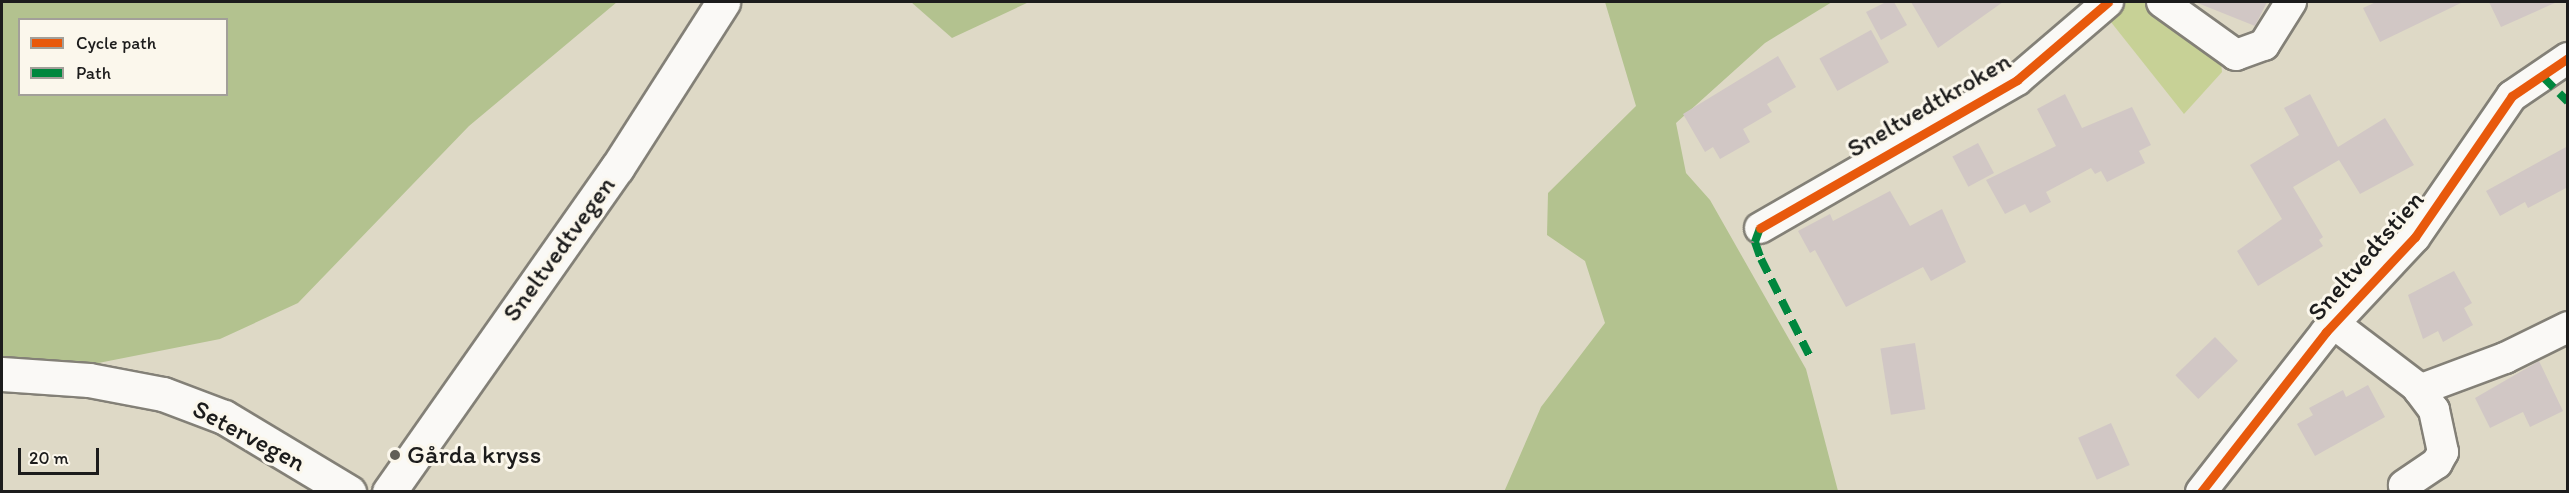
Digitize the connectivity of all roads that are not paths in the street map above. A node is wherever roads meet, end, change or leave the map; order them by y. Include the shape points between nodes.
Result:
1 (723, 2) edge
2 (2108, 2) edge
3 (2162, 2) edge
4 (2291, 2) edge
5 (2568, 57) edge
6 (1760, 228) dead end
7 (2337, 326) junction
8 (2568, 327) edge
9 (2, 374) edge
10 (2419, 390) junction
11 (2404, 485) dead end
12 (349, 492) edge
13 (390, 492) edge
14 (2201, 492) edge

1 - 13 main road, Sneltvedtvegen via 617,168
2 - 6 street, Sneltvedtkroken via 2055,51 1996,94
3 - 4 street via 2236,55 2264,45
5 - 7 street, Sneltvedtstien via 2512,96 2442,201
7 - 10 street
7 - 14 street, Sneltvedtstien via 2326,332
8 - 10 street via 2505,358
9 - 12 main road, Setervegen via 89,380 163,394 233,421
10 - 11 street via 2434,410 2443,452 2425,473

